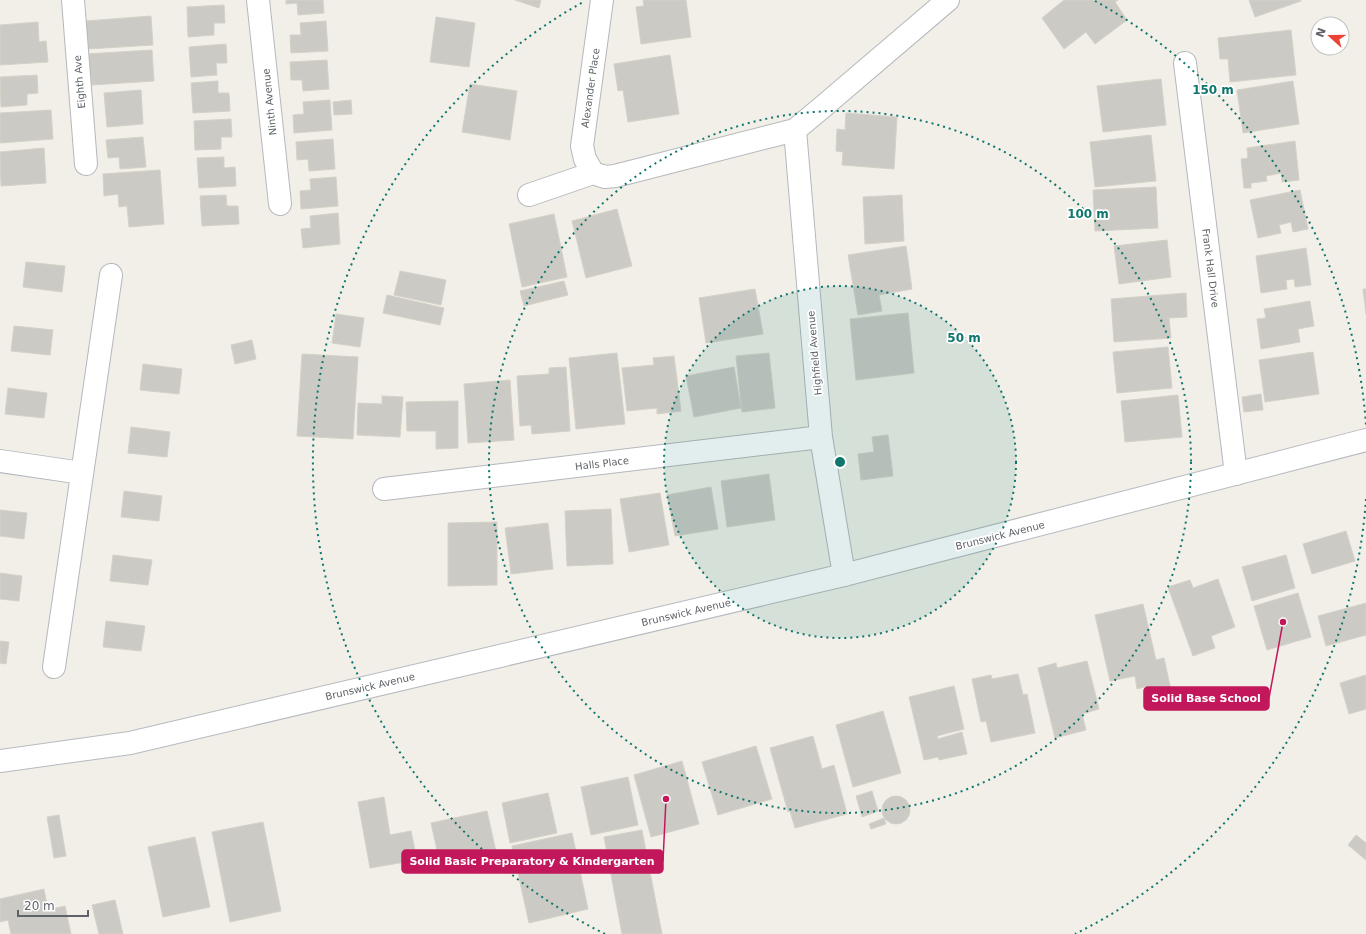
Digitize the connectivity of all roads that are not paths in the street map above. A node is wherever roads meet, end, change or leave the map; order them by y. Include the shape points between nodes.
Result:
1 (73, 0) edge
2 (258, 0) edge
3 (602, 0) edge
4 (948, 0) edge
5 (1185, 63) dead end
6 (795, 130) junction
7 (86, 164) dead end
8 (594, 173) junction
9 (529, 195) dead end
10 (280, 204) dead end
11 (111, 275) dead end
12 (821, 437) junction
13 (1366, 440) edge
14 (0, 461) edge
15 (82, 473) junction
16 (1236, 474) junction
17 (384, 489) dead end
18 (844, 575) junction
19 (54, 667) dead end
20 (0, 761) edge

1 - 7 street, Eighth Ave
2 - 10 street, Ninth Avenue
3 - 8 street, Alexander Place via 582,146 585,160
4 - 6 street
5 - 16 street, Frank Hall Drive
6 - 8 street via 616,176 605,177
6 - 12 street, Highfield Avenue
8 - 9 street
11 - 15 street
12 - 17 street, Halls Place
12 - 18 street, Highfield Avenue
13 - 16 street, Brunswick Avenue
14 - 15 street
15 - 19 street
16 - 18 street, Brunswick Avenue
18 - 20 street, Brunswick Avenue via 130,743

